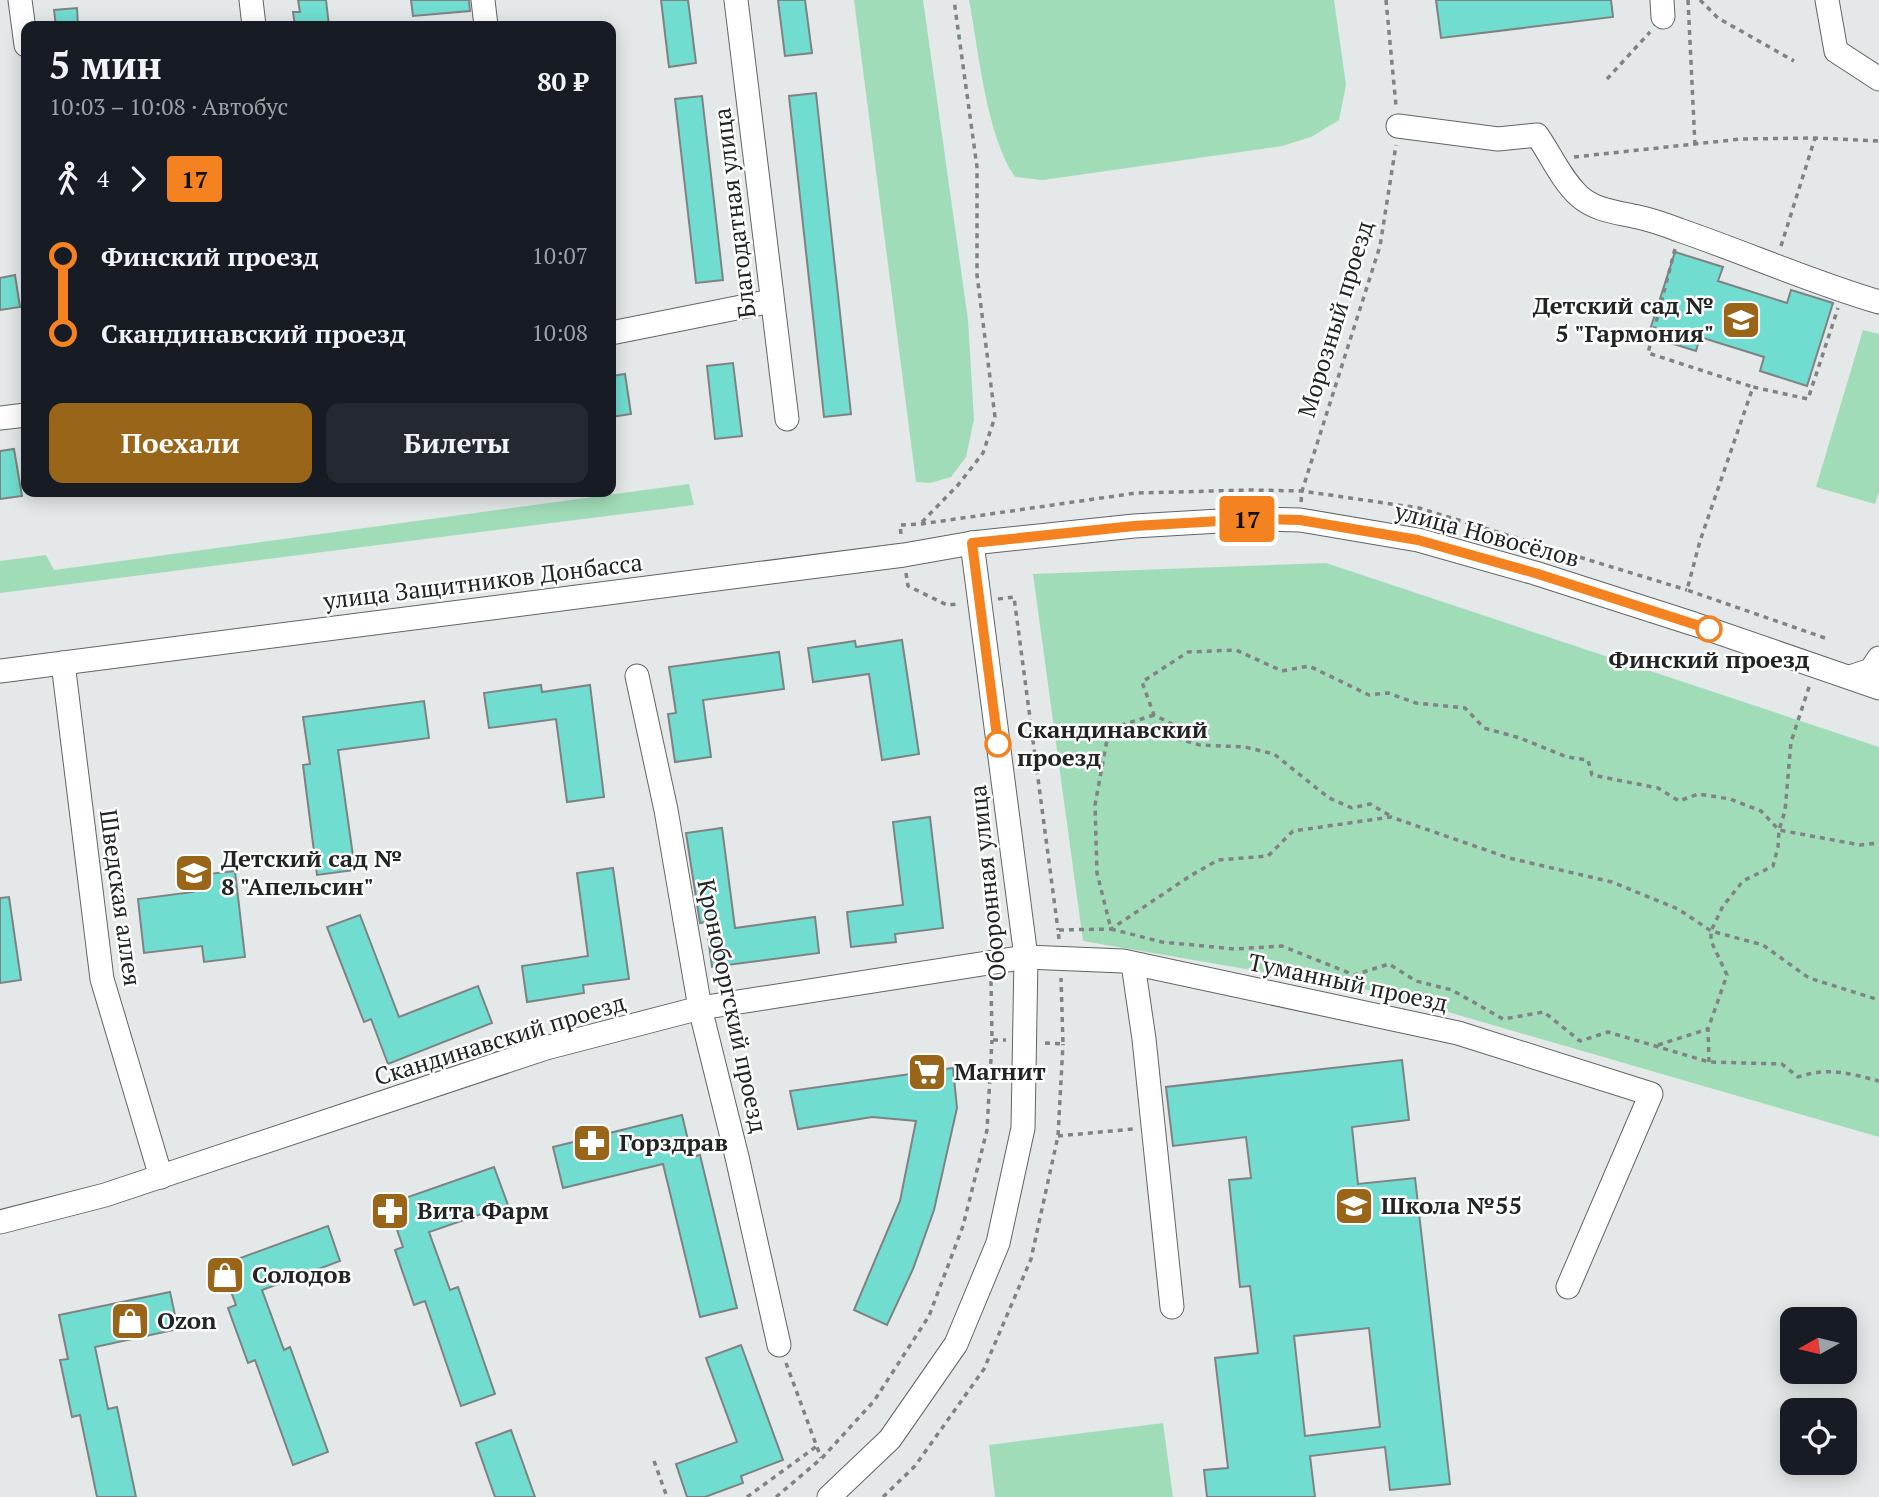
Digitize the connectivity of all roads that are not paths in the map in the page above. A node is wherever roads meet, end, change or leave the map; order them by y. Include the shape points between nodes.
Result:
1 (20, 0) edge
2 (251, 0) edge
3 (483, 0) edge
4 (736, 0) edge
5 (1827, 0) edge
6 (23, 21) edge
7 (253, 21) edge
8 (485, 21) edge
9 (1879, 79) edge
10 (1398, 126) road end
11 (772, 300) junction
12 (1879, 302) edge
13 (616, 333) edge
14 (21, 416) edge
15 (0, 418) edge
16 (787, 419) dead end
17 (972, 543) junction
18 (1879, 657) edge
19 (63, 663) junction
20 (0, 671) edge
21 (637, 677) dead end
22 (1850, 677) junction
23 (1879, 688) edge
24 (1026, 957) junction
25 (1133, 964) junction
26 (700, 1008) junction
27 (161, 1177) junction
28 (0, 1222) edge
29 (1567, 1287) dead end
30 (1172, 1307) dead end
31 (779, 1345) road end
32 (829, 1497) edge

1 - 6 street
2 - 7 street
3 - 8 street
4 - 11 street, Благодатная улица
5 - 9 street via 1836,51
10 - 12 street via 1498,139 1538,135 1561,175 1598,208 1680,230
11 - 13 street
11 - 16 street, Благодатная улица
14 - 15 street
17 - 19 street, улица Защитников Донбасса
17 - 22 street, улица Новосёлов via 1134,526 1300,520 1418,540 1509,565
17 - 24 street, Оборонная улица
18 - 22 street via 1871,670
19 - 20 street, улица Защитников Донбасса
19 - 27 street, Шведская аллея via 102,979
21 - 26 street, Кроноборгский проезд via 666,810
22 - 23 street, улица Новосёлов
24 - 25 street, Туманный проезд
24 - 26 street, Скандинавский проезд
24 - 32 street, Оборонная улица via 1023,1129 998,1243 956,1344 890,1439
25 - 29 street, Туманный проезд via 1458,1033 1651,1094
25 - 30 street
26 - 27 street, Скандинавский проезд via 546,1048
26 - 31 street, Кроноборгский проезд
27 - 28 street, Скандинавский проезд

